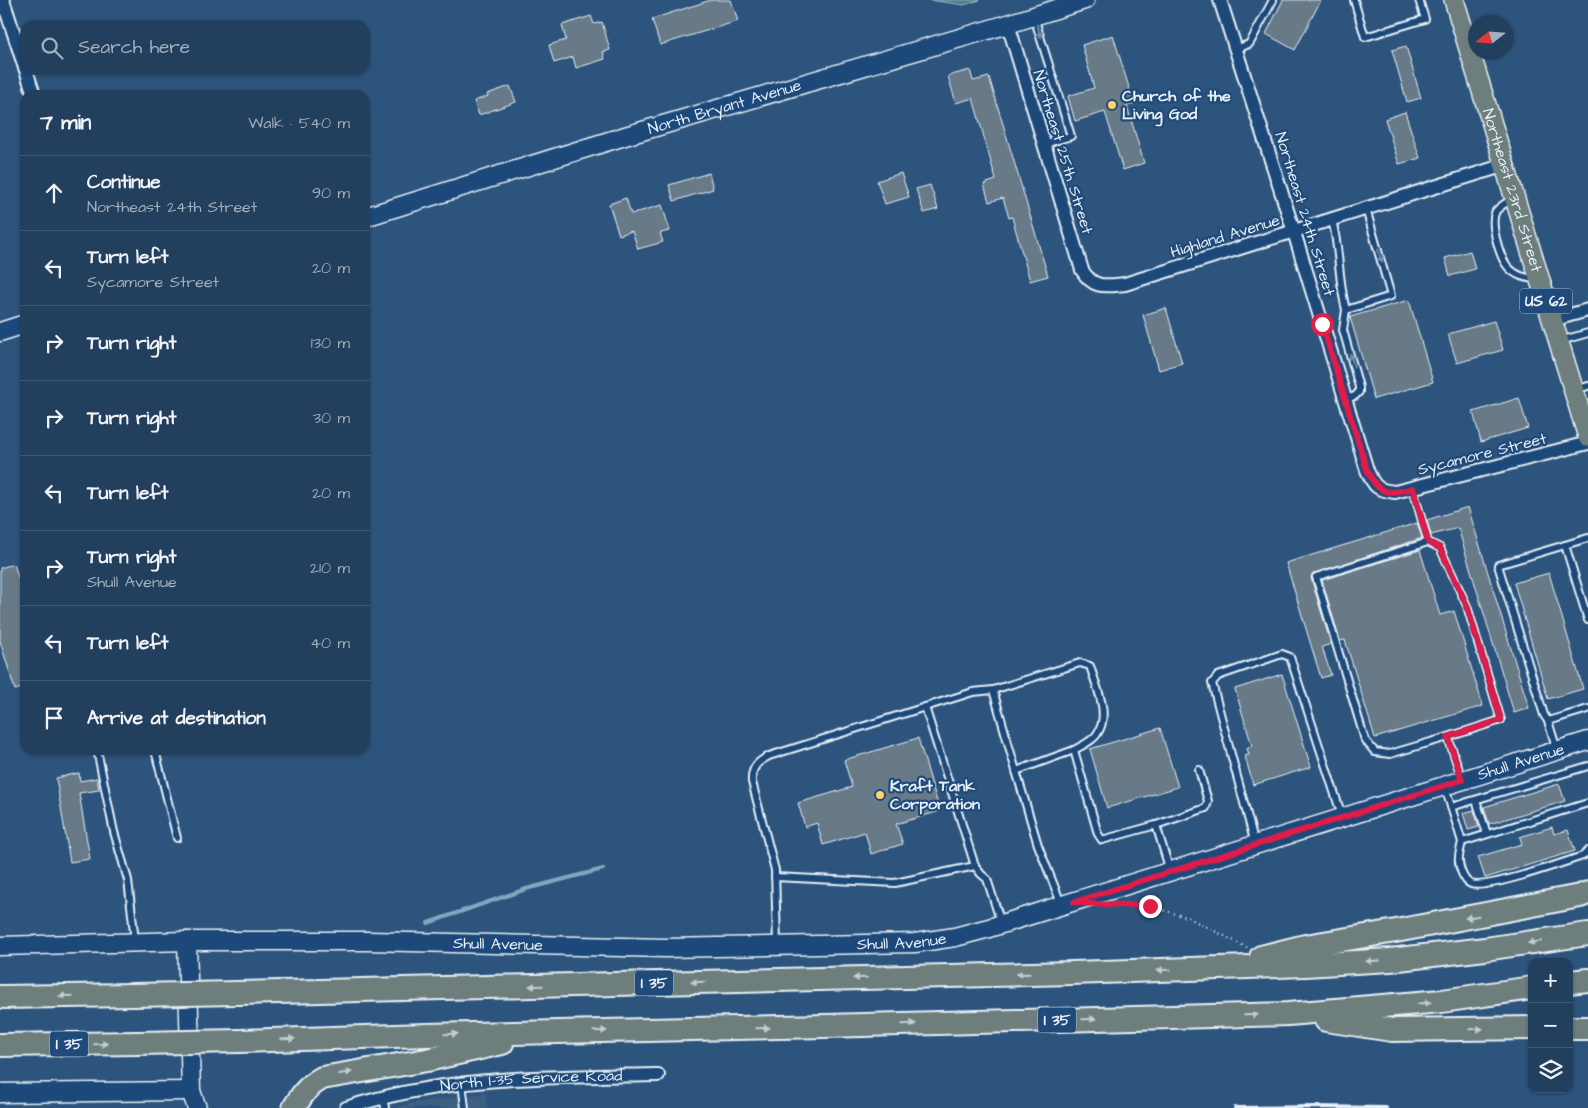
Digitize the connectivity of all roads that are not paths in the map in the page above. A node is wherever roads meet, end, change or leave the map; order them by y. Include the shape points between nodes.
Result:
1 (3, 0) edge
2 (1085, 0) edge
3 (1220, 0) edge
4 (1273, 0) edge
5 (1354, 0) edge
6 (1419, 0) edge
7 (1454, 0) edge
8 (1034, 16) junction
9 (1008, 24) junction
10 (1236, 49) junction
11 (20, 53) edge
12 (27, 75) edge
13 (32, 90) edge
14 (1044, 144) junction
15 (1505, 165) junction
16 (1515, 198) junction
17 (1366, 209) junction
18 (370, 215) edge
19 (1332, 220) junction
20 (1294, 232) junction
21 (1540, 279) junction
22 (1096, 284) joint
23 (1346, 310) junction
24 (1588, 310) edge
25 (1552, 320) junction
26 (20, 326) edge
27 (0, 332) edge
28 (1588, 333) edge
29 (1559, 342) junction
30 (1581, 388) edge
31 (1345, 399) junction
32 (1588, 438) edge
33 (1588, 443) edge
34 (1413, 488) junction
35 (1382, 490) joint
36 (1588, 538) edge
37 (1428, 542) junction
38 (1565, 545) junction
39 (1588, 620) edge
40 (993, 690) junction
41 (925, 707) junction
42 (1588, 708) edge
43 (1548, 721) junction
44 (1448, 737) junction
45 (1586, 744) edge
46 (1074, 750) junction
47 (1557, 751) junction
48 (99, 755) edge
49 (156, 755) edge
50 (1588, 766) edge
51 (1198, 770) dead end
52 (1016, 771) junction
53 (1462, 780) junction
54 (1445, 786) junction
55 (1476, 800) junction
56 (1588, 803) edge
57 (1452, 808) junction
58 (1342, 818) junction
59 (1156, 825) junction
60 (1487, 834) junction
61 (177, 838) dead end
62 (1462, 842) junction
63 (1256, 845) junction
64 (1588, 851) edge
65 (975, 866) junction
66 (1170, 872) junction
67 (775, 877) junction
68 (1588, 893) edge
69 (1062, 906) junction
70 (1001, 924) junction
71 (1588, 934) edge
72 (186, 941) junction
73 (135, 942) junction
74 (0, 946) edge
75 (777, 946) junction
76 (1213, 969) junction
77 (1588, 980) edge
78 (1573, 982) edge
79 (1528, 989) edge
80 (0, 997) edge
81 (1288, 1014) junction
82 (1528, 1028) edge
83 (1573, 1028) edge
84 (1588, 1028) edge
85 (551, 1032) junction
86 (0, 1046) edge
87 (658, 1075) dead end
88 (462, 1083) junction
89 (191, 1091) junction
90 (0, 1093) edge
91 (384, 1103) edge
92 (196, 1108) edge
93 (294, 1108) edge
94 (346, 1108) edge
95 (465, 1108) edge

1 - 11 street
2 - 8 street, North Bryant Avenue
3 - 10 street, Northeast 24th Street
4 - 10 lane via 1252,41
5 - 6 lane via 1365,37 1425,19
7 - 15 main road, Northeast 23rd Street / US 62
8 - 9 street, North Bryant Avenue
8 -> 14 lane via 1071,136
9 - 14 street, Northeast 25th Street
9 - 18 street, North Bryant Avenue via 625,136
10 - 20 street, Northeast 24th Street
12 - 13 street
14 - 22 street, Northeast 25th Street via 1082,270 1087,279
15 - 16 main road, Northeast 23rd Street / US 62
15 - 17 street, Highland Avenue
16 - 21 main road, Northeast 23rd Street / US 62
16 - 21 lane via 1495,212 1494,230 1506,265 1523,278
17 - 19 street, Highland Avenue
17 -> 23 lane via 1391,296
19 - 20 street, Highland Avenue
19 - 23 lane
20 - 22 street, Highland Avenue via 1125,284
20 - 31 street, Northeast 24th Street
21 - 25 main road, Northeast 23rd Street / US 62
31 -> 23 lane via 1355,396 1360,387 1343,330
24 - 25 street
25 - 29 main road, Northeast 23rd Street / US 62
26 - 27 street
28 - 29 lane
29 - 30 main road, Northeast 23rd Street / US 62
30 - 32 main road, Northeast 23rd Street / US 62
31 - 35 street, Northeast 24th Street via 1367,470 1373,484
33 - 34 street, Sycamore Street
34 - 35 street, Sycamore Street via 1395,492
34 - 37 lane
36 - 38 lane
37 - 44 lane via 1440,548 1467,606 1501,720
37 - 44 lane via 1316,577 1365,740 1375,752 1390,754
38 - 39 lane
38 - 43 lane via 1498,565
40 - 41 lane via 973,692
40 - 46 lane via 1080,663 1090,666 1103,718 1096,735
40 - 52 lane
41 - 65 lane
41 - 67 lane via 768,756 758,762 751,771 752,782
42 - 43 lane
43 - 47 lane
44 - 53 lane
45 - 47 street, Shull Avenue
46 - 52 lane
46 - 59 lane via 1102,840
47 - 53 street, Shull Avenue
48 - 73 lane via 114,832 128,880
49 - 61 lane
50 - 55 lane
51 - 59 lane via 1208,801 1206,808
52 - 69 lane via 1038,846
53 - 54 street, Shull Avenue
54 - 57 lane
54 - 58 street, Shull Avenue
55 - 57 lane
55 - 60 lane
56 - 60 lane
57 - 62 lane
58 - 63 street, Shull Avenue
58 - 63 lane via 1290,656 1282,654 1218,676 1212,683
59 - 66 lane
60 - 62 lane
62 - 64 lane via 1458,859 1464,878 1470,884 1480,885 1515,878 1583,856
63 - 66 street, Shull Avenue
65 - 67 lane via 895,883
65 - 70 lane via 987,879
66 - 69 street, Shull Avenue
67 - 75 lane
68 -> 76 highway via 1305,946
69 - 70 street, Shull Avenue
70 - 75 street, Shull Avenue via 954,937 915,943
71 -> 76 highway, I 35 via 1390,960
72 - 73 street
72 - 75 street, Shull Avenue via 368,941 606,948
72 - 89 street
73 - 74 street
76 -> 80 highway, I 35, bridge
77 - 78 highway
81 -> 79 highway, I 35 via 1442,1001
81 -> 82 highway via 1392,1030
85 -> 81 highway, I 35
83 - 84 highway
86 -> 85 highway, I 35, bridge
93 -> 85 highway via 311,1084 322,1078 427,1060
87 - 88 street, North I-35 Service Road
88 - 91 street, North I-35 Service Road
88 - 95 lane
89 - 90 street
89 - 92 street
91 - 94 street, North I-35 Service Road

